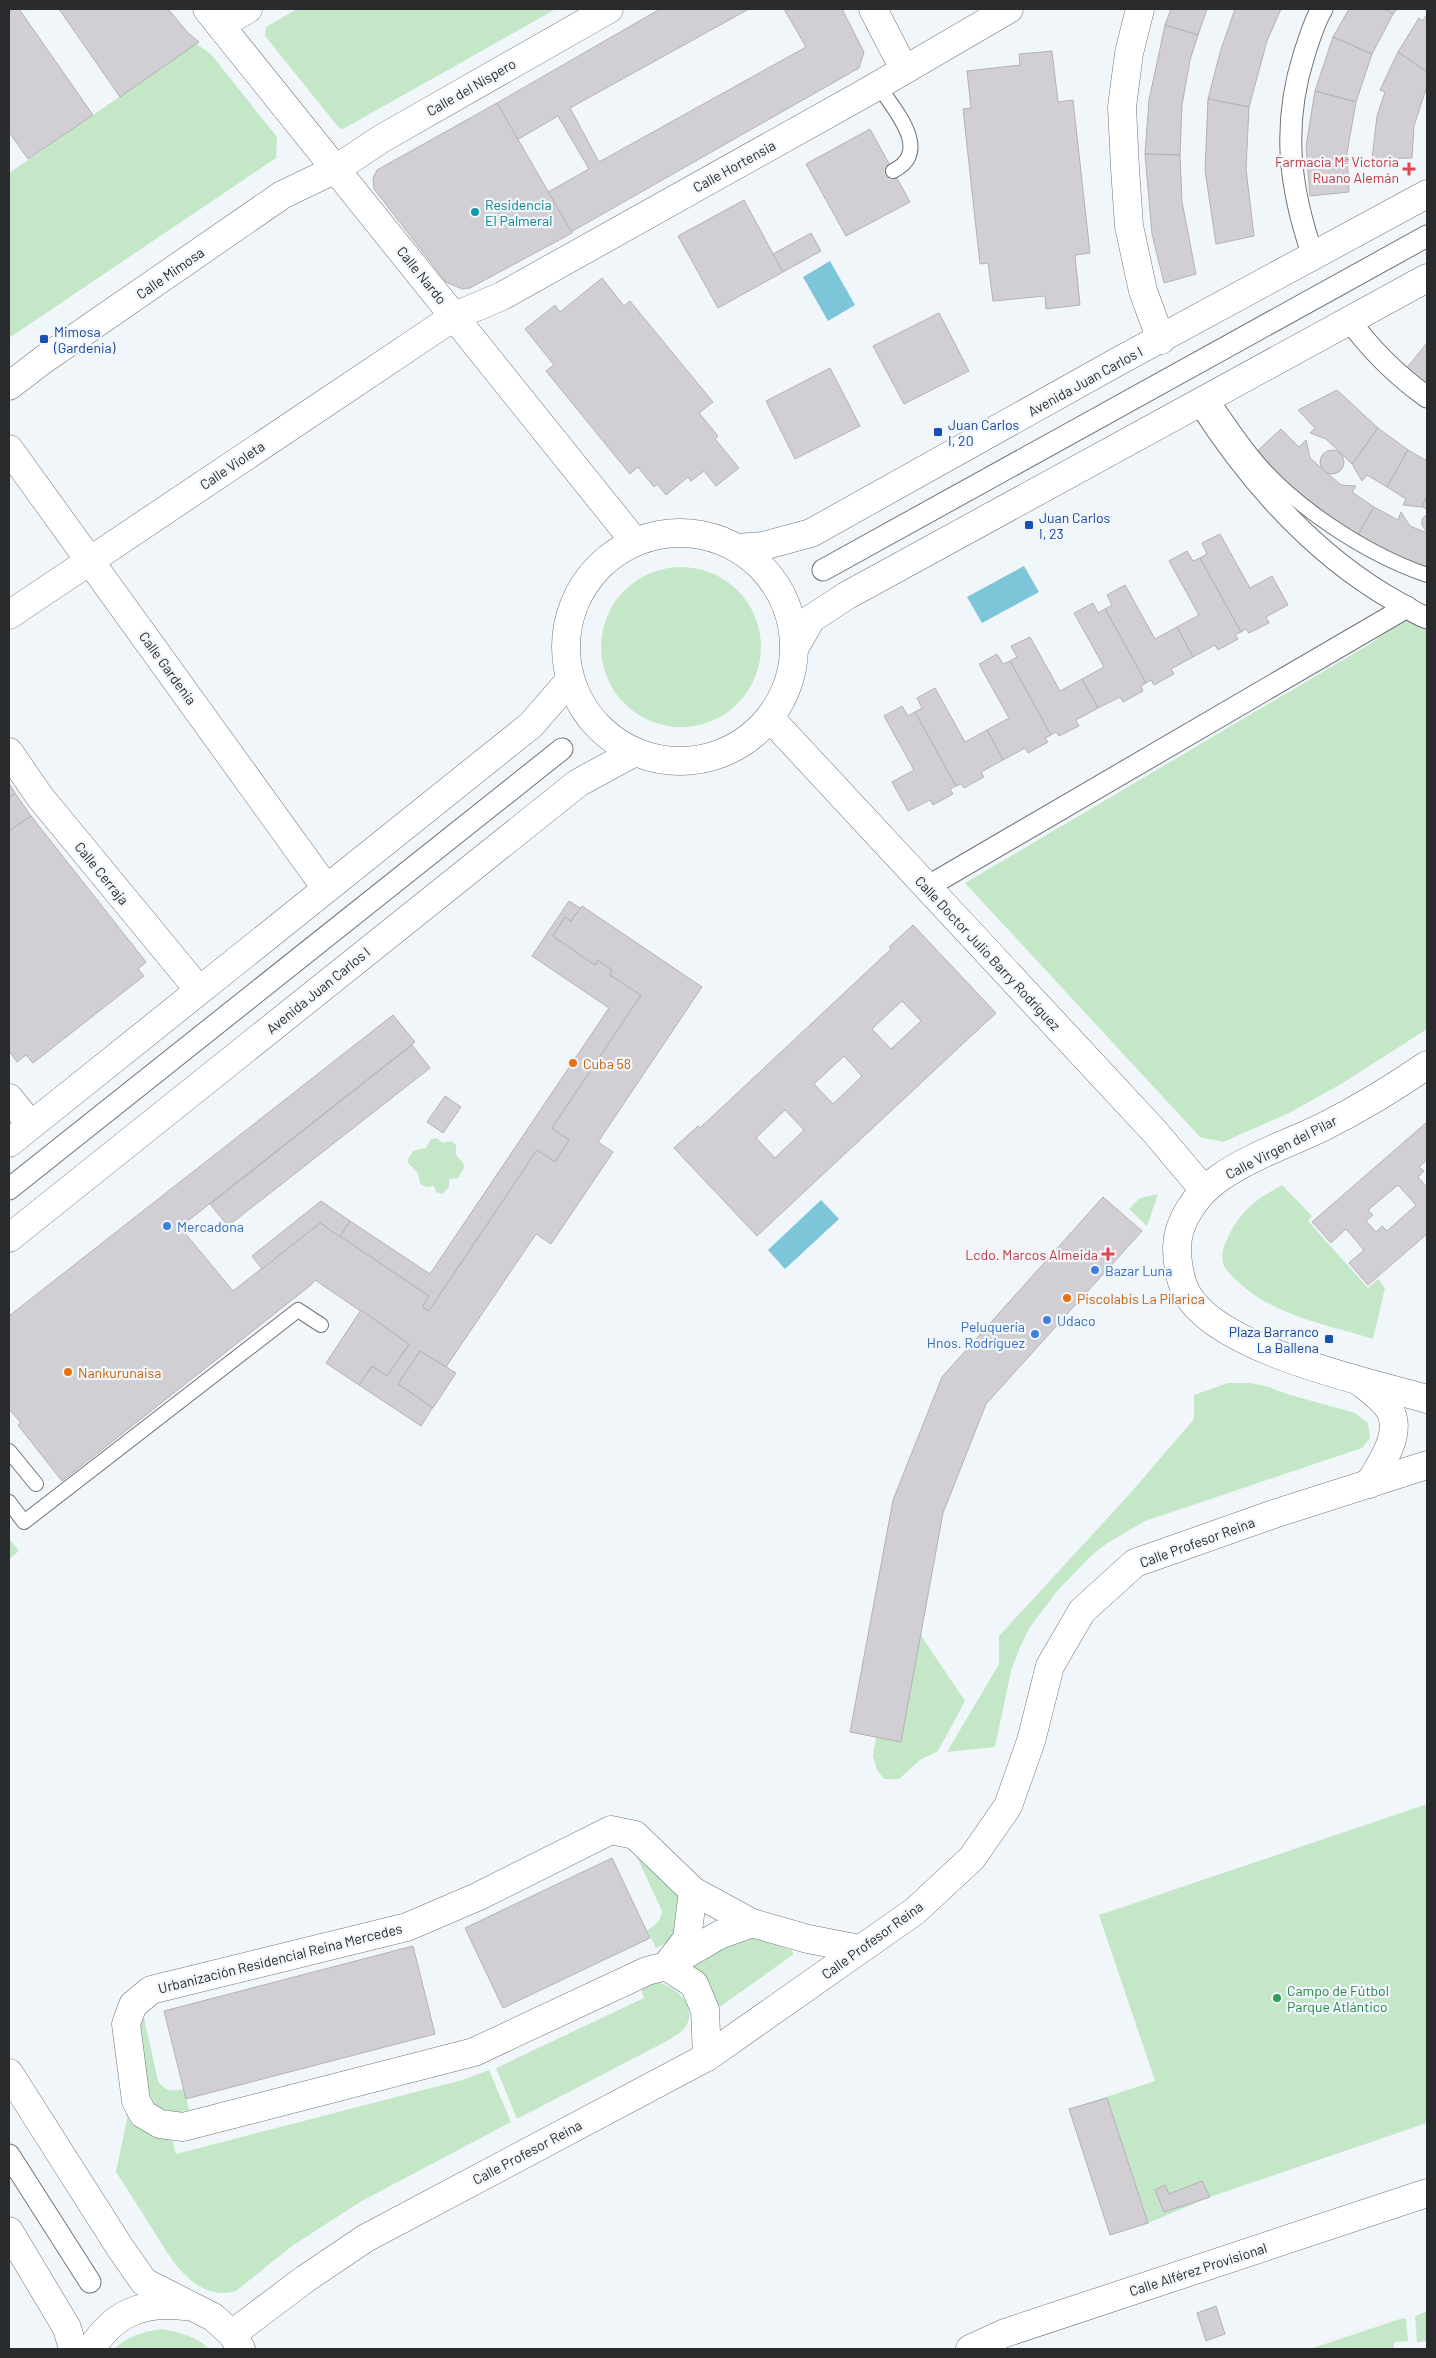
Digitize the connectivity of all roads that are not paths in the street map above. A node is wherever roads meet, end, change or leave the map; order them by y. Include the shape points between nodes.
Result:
1 (248, 9) edge
2 (609, 9) edge
3 (873, 9) edge
4 (1009, 9) edge
5 (1140, 9) edge
6 (1322, 9) edge
7 (214, 17) edge
8 (904, 69) junction
9 (878, 85) junction
10 (336, 169) junction
11 (893, 171) dead end
12 (1427, 194) edge
13 (1427, 236) edge
14 (1313, 256) junction
15 (1427, 278) edge
16 (455, 316) junction
17 (1349, 320) junction
18 (1161, 340) junction
19 (9, 386) edge
20 (1427, 397) edge
21 (1205, 400) junction
22 (9, 449) edge
23 (635, 542) junction
24 (737, 548) junction
25 (90, 560) junction
26 (824, 570) dead end
27 (1427, 576) edge
28 (1407, 607) junction
29 (9, 614) edge
30 (1427, 618) edge
31 (795, 647) junction
32 (570, 680) junction
33 (770, 718) junction
34 (562, 750) dead end
35 (9, 752) edge
36 (635, 752) junction
37 (927, 887) junction
38 (326, 888) junction
39 (199, 990) junction
40 (1427, 1065) edge
41 (9, 1098) edge
42 (30, 1125) junction
43 (9, 1143) edge
44 (9, 1189) edge
45 (1204, 1190) junction
46 (9, 1238) edge
47 (321, 1325) dead end
48 (1355, 1378) junction
49 (1427, 1399) edge
50 (9, 1451) edge
51 (1427, 1465) edge
52 (36, 1484) dead end
53 (1369, 1484) junction
54 (9, 1502) edge
55 (694, 1891) junction
56 (752, 1923) junction
57 (860, 1949) junction
58 (666, 1966) junction
59 (707, 2057) junction
60 (9, 2073) edge
61 (9, 2155) edge
62 (1427, 2193) edge
63 (9, 2231) edge
64 (90, 2282) dead end
65 (188, 2307) junction
66 (237, 2342) edge
67 (73, 2349) edge
68 (91, 2349) edge
69 (970, 2349) edge

1 - 7 street
2 - 10 street, Calle del Níspero via 380,138
3 - 8 street
4 - 8 street, Calle Hortensia
5 - 18 street via 1122,107 1125,168 1129,226 1143,291
6 - 14 street via 1297,78 1291,116 1290,144 1298,203
7 - 10 street, Calle Nardo
8 - 9 street, Calle Hortensia
9 - 11 lane via 907,130 911,143 912,153 908,160
9 - 16 street, Calle Hortensia via 502,296
10 - 16 street, Calle Nardo
10 - 19 street, Calle Mimosa via 282,195
12 - 14 street, Avenida Juan Carlos I
13 - 26 street
14 - 18 street, Avenida Juan Carlos I
15 - 17 street
16 - 23 street, Calle Nardo
16 - 25 street, Calle Violeta
17 - 20 street via 1379,358
17 - 21 street
18 - 24 street, Avenida Juan Carlos I via 811,533 763,546
21 - 27 lane via 1250,454 1300,502 1373,550
21 - 28 street via 1225,443 1304,531 1346,568
21 - 31 street via 846,596 811,618
22 - 25 street, Calle Gardenia
23 - 24 street via 669,533 704,535
23 - 32 street via 604,562 579,592 568,624 566,652
24 - 31 street via 761,566 779,590 791,617
25 - 29 street, Calle Violeta
25 - 38 street, Calle Gardenia
28 - 30 street
28 - 37 street
31 - 33 street via 789,684
32 - 36 street via 584,710 606,734
32 - 38 street via 531,725
33 - 36 street via 743,743 709,758 671,761
33 - 37 street, Calle Doctor Julio Barry Rodríguez
34 - 44 street
35 - 39 street, Calle Cerraja via 40,797
36 - 46 street, Avenida Juan Carlos I via 578,782
37 - 45 street, Calle Doctor Julio Barry Rodríguez via 1148,1125
38 - 39 street
39 - 42 street
40 - 45 street, Calle Virgen del Pilar via 1324,1126 1232,1170
41 - 42 street
42 - 43 street
45 - 48 street, Calle Virgen del Pilar via 1189,1210 1177,1244 1177,1260 1186,1293 1223,1330 1279,1355
47 - 54 lane via 298,1310 24,1522
48 - 49 street, Calle Virgen del Pilar
48 - 53 street via 1377,1396 1392,1415 1393,1435
50 - 52 lane
51 - 53 street, Calle Profesor Reina
53 - 57 street, Calle Profesor Reina via 1135,1563 1082,1611 1050,1666 1031,1741 1008,1806 972,1858 915,1911
55 - 56 street, Urbanización Residencial Reina Mercedes
55 - 58 street via 687,1939
55 - 58 street, Urbanización Residencial Reina Mercedes via 635,1835 611,1830 476,1897 406,1927 151,1990 133,2005 126,2024 136,2101 143,2114 160,2124 183,2127 474,2052 647,1971
56 - 57 street, Urbanización Residencial Reina Mercedes
56 - 58 street, Urbanización Residencial Reina Mercedes via 719,1935
57 - 59 street, Calle Profesor Reina
58 - 59 street via 694,1984 705,2010
59 - 66 street, Calle Profesor Reina via 366,2238 305,2279
60 - 65 street via 144,2282
61 - 64 street
62 - 69 street, Calle Alférez Provisional via 1005,2333
63 - 67 street via 67,2328
65 - 66 street via 212,2317
65 - 68 street via 164,2304 140,2308 118,2318

